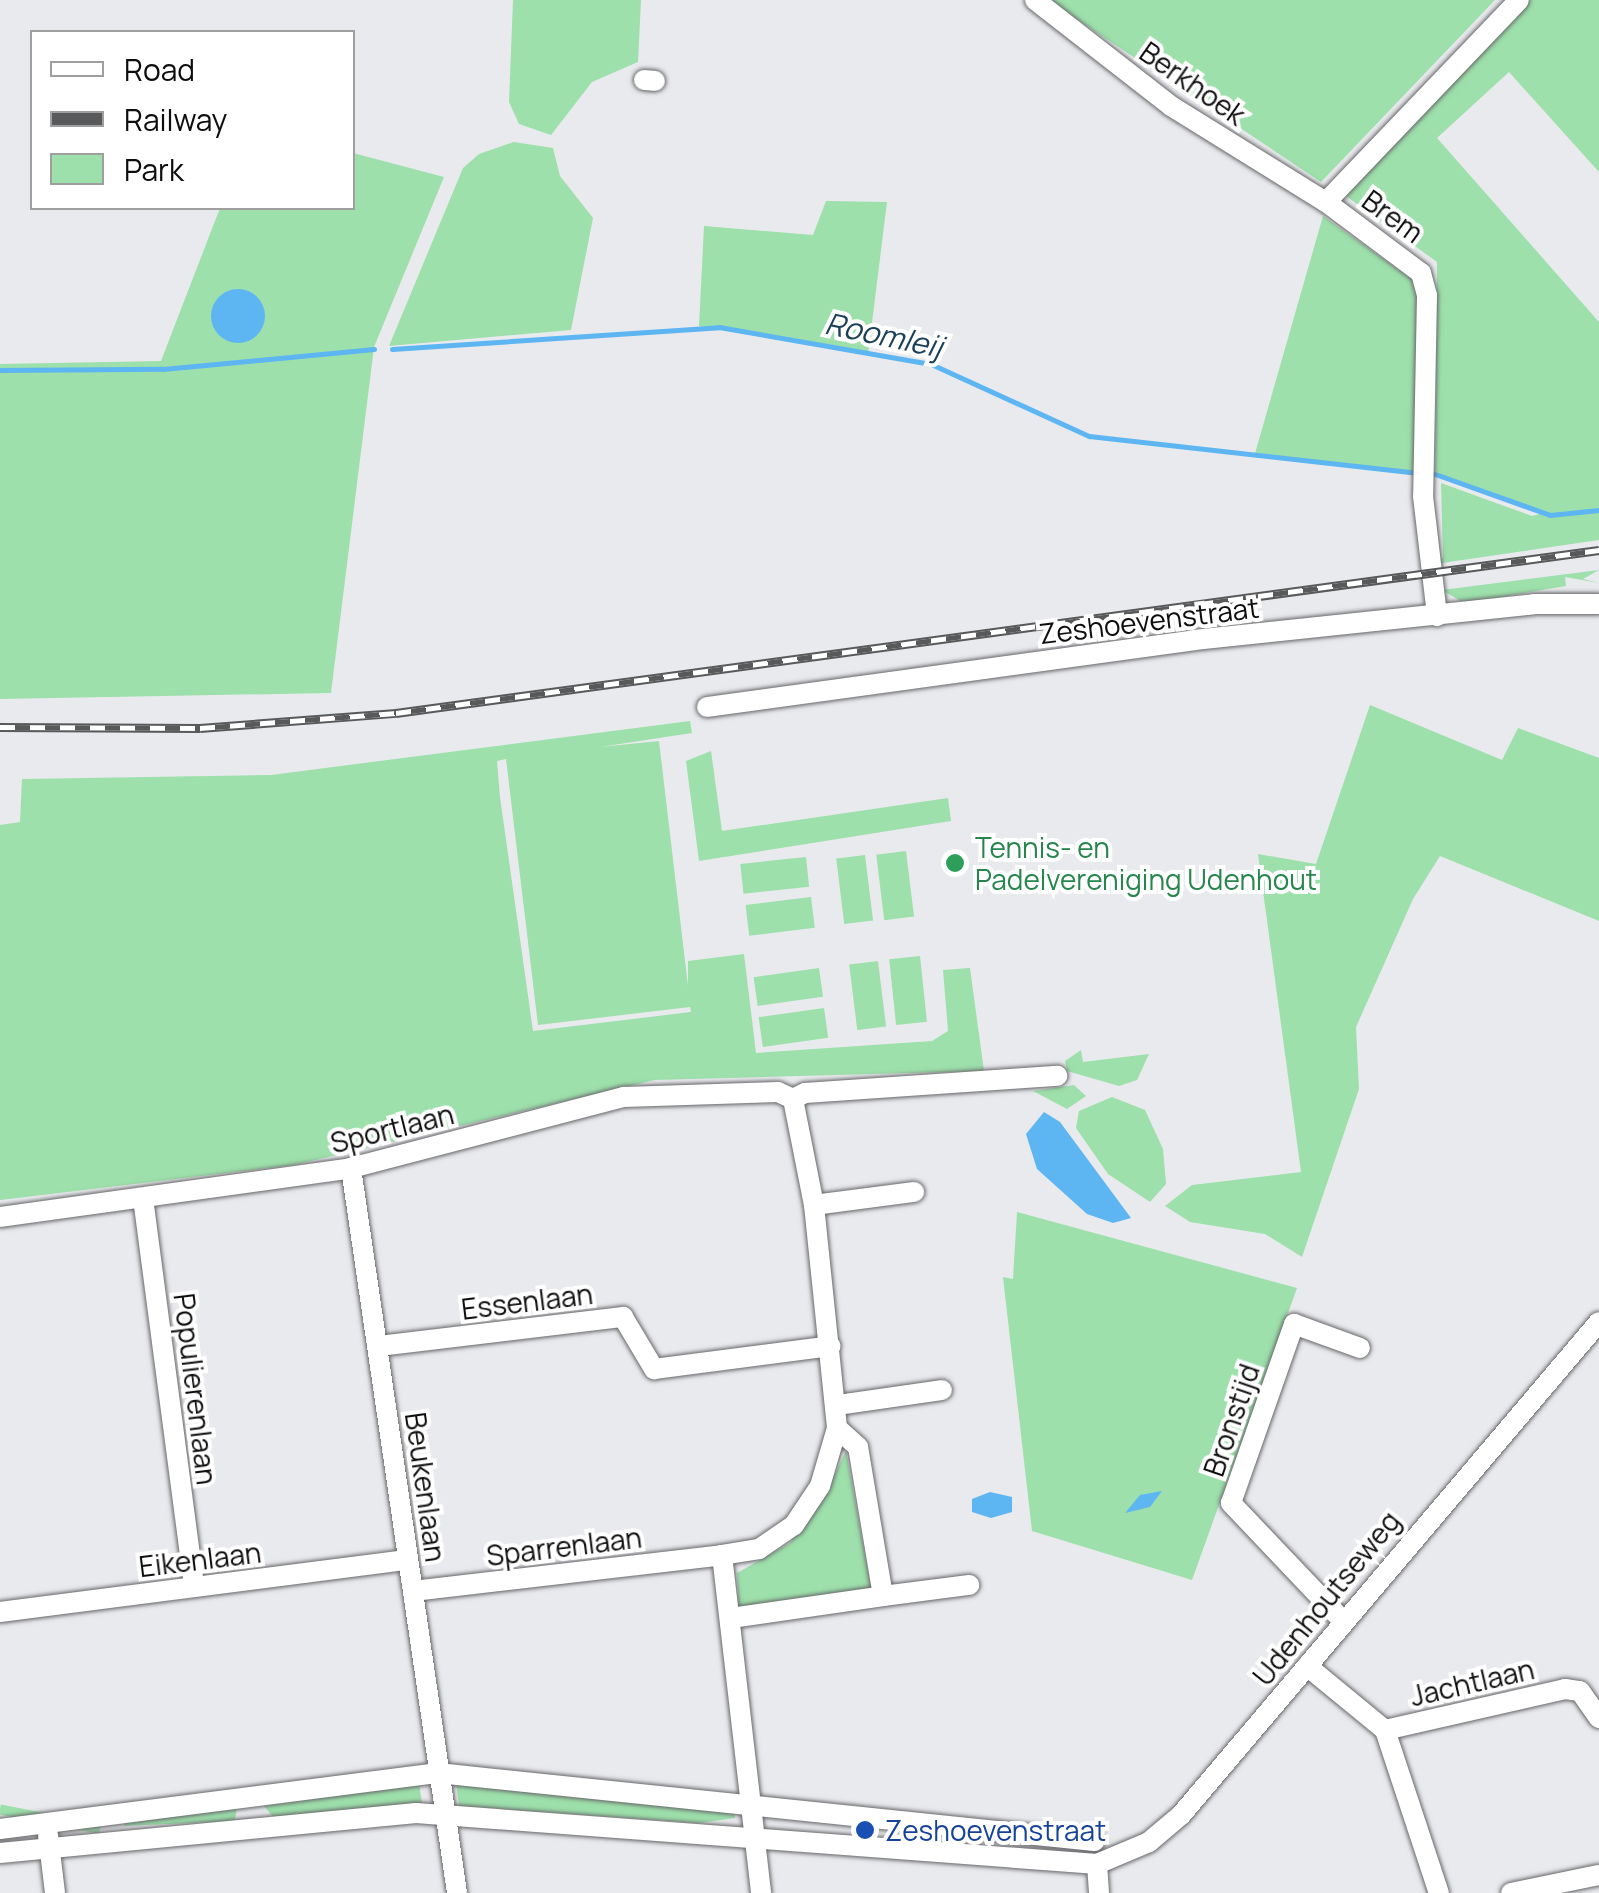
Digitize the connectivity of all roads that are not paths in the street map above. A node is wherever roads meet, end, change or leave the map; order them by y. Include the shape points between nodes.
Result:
1 (1035, 0) edge
2 (1519, 0) edge
3 (1326, 202) junction
4 (1599, 604) edge
5 (1436, 616) junction
6 (707, 708) dead end
7 (1057, 1076) dead end
8 (793, 1099) junction
9 (351, 1168) junction
10 (914, 1192) dead end
11 (143, 1198) junction
12 (814, 1205) junction
13 (0, 1216) edge
14 (1599, 1322) edge
15 (378, 1346) junction
16 (831, 1346) junction
17 (1360, 1348) dead end
18 (942, 1390) dead end
19 (838, 1405) junction
20 (837, 1428) junction
21 (722, 1555) junction
22 (407, 1560) junction
23 (968, 1585) dead end
24 (194, 1587) junction
25 (412, 1591) junction
26 (883, 1596) junction
27 (0, 1612) edge
28 (731, 1618) junction
29 (1344, 1621) junction
30 (1307, 1666) junction
31 (1599, 1718) edge
32 (1384, 1730) junction
33 (438, 1774) junction
34 (250, 1798) junction
35 (749, 1802) junction
36 (445, 1814) junction
37 (46, 1823) junction
38 (964, 1827) junction
39 (254, 1828) junction
40 (0, 1829) edge
41 (754, 1836) junction
42 (1094, 1841) dead end
43 (49, 1848) junction
44 (0, 1852) edge
45 (962, 1855) junction
46 (1097, 1864) junction
47 (1599, 1875) edge
48 (55, 1893) edge
49 (457, 1893) edge
50 (761, 1893) edge
51 (1099, 1893) edge
52 (1439, 1893) edge
53 (1511, 1893) edge

1 - 3 street, Berkhoek via 1171,106
2 - 3 street, Brem
3 - 5 street, Brem via 1408,257 1424,284 1423,496
4 - 5 street, Zeshoevenstraat
5 - 6 street, Zeshoevenstraat via 1194,640
7 - 8 street, Sportlaan via 804,1093
8 - 9 street, Sportlaan via 778,1092 624,1097
8 - 12 street
9 - 11 street, Sportlaan
9 - 15 street, Beukenlaan
10 - 12 street
11 - 13 street, Sportlaan
11 - 24 street, Populierenlaan
12 - 16 street
14 - 29 street, Udenhoutseweg
15 - 16 street, Essenlaan via 623,1317 654,1369
15 - 22 street, Beukenlaan
16 - 19 street
17 - 29 street, Bronstijd via 1294,1324 1231,1503
18 - 19 street
19 - 20 street
20 - 21 street via 820,1486 794,1526 759,1549
20 - 26 street via 858,1448
21 - 25 street, Sparrenlaan
21 - 28 street
22 - 24 street, Eikenlaan
22 - 25 street, Beukenlaan
23 - 26 street
24 - 27 street, Eikenlaan
25 - 33 street, Beukenlaan
26 - 28 street
28 - 35 street
29 - 30 street, Udenhoutseweg
30 - 32 street, Jachtlaan
30 - 46 street, Udenhoutseweg via 1172,1823 1149,1842
31 - 32 street, Jachtlaan via 1580,1691 1565,1689
32 - 52 street
33 - 34 street
33 - 35 street
33 - 36 street, Beukenlaan
34 - 37 street
34 - 39 street
35 - 38 street
35 - 41 street
36 - 39 street
36 - 41 street
36 - 49 street, Beukenlaan
37 - 40 street
37 - 43 street
38 - 42 street
38 - 45 street
39 - 43 street
41 - 45 street
41 - 50 street
43 - 44 street
43 - 48 street
45 - 46 street
46 - 51 street
47 - 53 street

